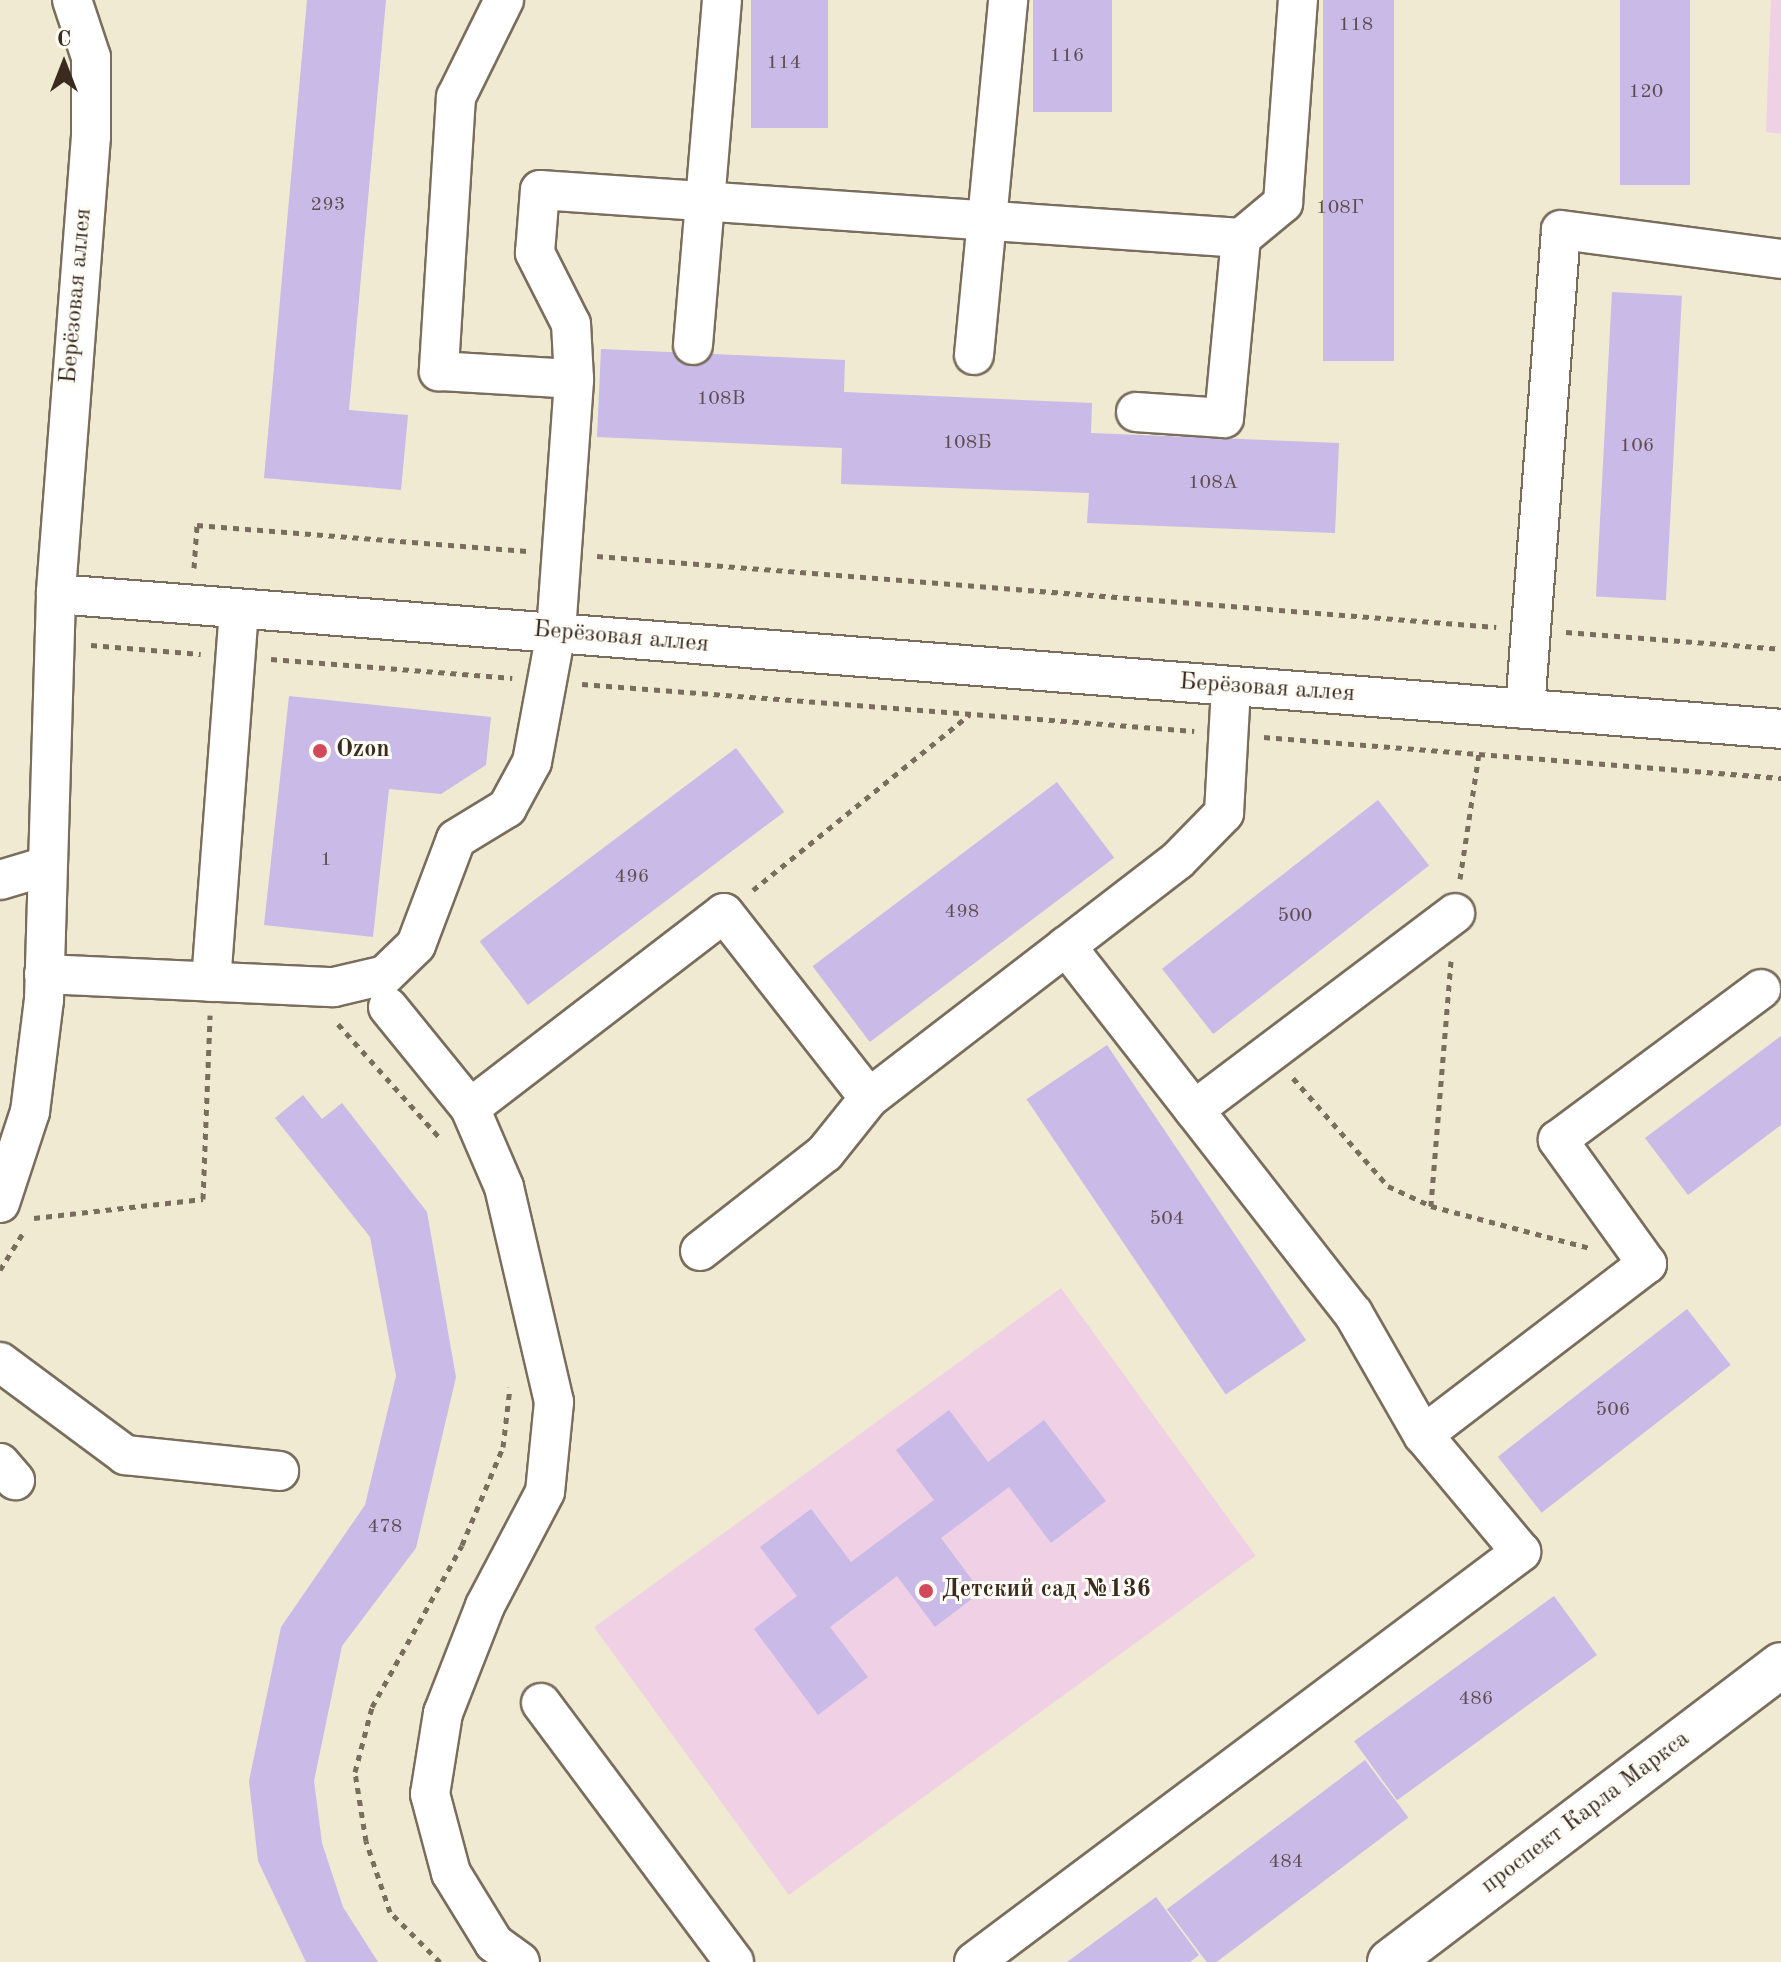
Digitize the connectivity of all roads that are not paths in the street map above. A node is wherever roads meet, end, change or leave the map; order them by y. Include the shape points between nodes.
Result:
1 (72, 0) edge
2 (504, 0) edge
3 (722, 0) edge
4 (1008, 0) edge
5 (1298, 0) edge
6 (710, 201) junction
7 (991, 221) junction
8 (1241, 238) junction
9 (1781, 259) edge
10 (693, 345) dead end
11 (974, 355) dead end
12 (574, 379) junction
13 (1136, 412) dead end
14 (56, 594) junction
15 (239, 609) junction
16 (556, 632) junction
17 (1231, 687) junction
18 (1525, 709) junction
19 (1781, 729) edge
20 (47, 866) junction
21 (0, 880) edge
22 (1455, 913) road end
23 (1066, 946) junction
24 (44, 974) junction
25 (211, 982) junction
26 (1761, 989) dead end
27 (388, 1007) dead end
28 (869, 1098) junction
29 (470, 1108) junction
30 (1194, 1110) junction
31 (17, 1210) edge
32 (700, 1251) dead end
33 (0, 1362) edge
34 (1423, 1435) junction
35 (279, 1471) dead end
36 (1781, 1665) edge
37 (541, 1703) dead end
38 (520, 1962) edge
39 (734, 1962) edge
40 (974, 1962) edge
41 (1390, 1962) edge

1 - 14 street, Берёзовая аллея via 91,57 91,136
2 - 12 street via 456,97 439,371
3 - 6 street
4 - 7 street
5 - 8 street via 1283,203
6 - 7 street
6 - 10 street
6 - 12 street via 540,190 535,253 571,324
7 - 8 street
7 - 11 street
8 - 13 street via 1224,418
9 - 18 street via 1561,230
12 - 16 street
14 - 15 street, Берёзовая аллея
14 - 20 street
15 - 16 street, Берёзовая аллея
15 - 25 street
16 - 17 street, Берёзовая аллея
16 - 25 street via 532,762 507,808 456,839 416,945 385,975 334,987
17 - 18 street, Берёзовая аллея
17 - 23 street via 1224,813 1178,860
18 - 19 street, Берёзовая аллея
20 - 21 street
20 - 24 street
22 - 30 street
23 - 28 street
23 - 30 street
24 - 25 street
24 - 31 street
26 - 34 street via 1558,1140 1647,1264
27 - 29 street
28 - 29 street via 724,913
28 - 32 street via 825,1153
29 - 38 street via 504,1187 554,1402 545,1492 485,1606 443,1713 430,1794 451,1873 494,1943
30 - 34 street via 1353,1313
33 - 35 street via 125,1455
34 - 40 street via 1521,1552
36 - 41 main road, проспект Карла Маркса
37 - 39 street

